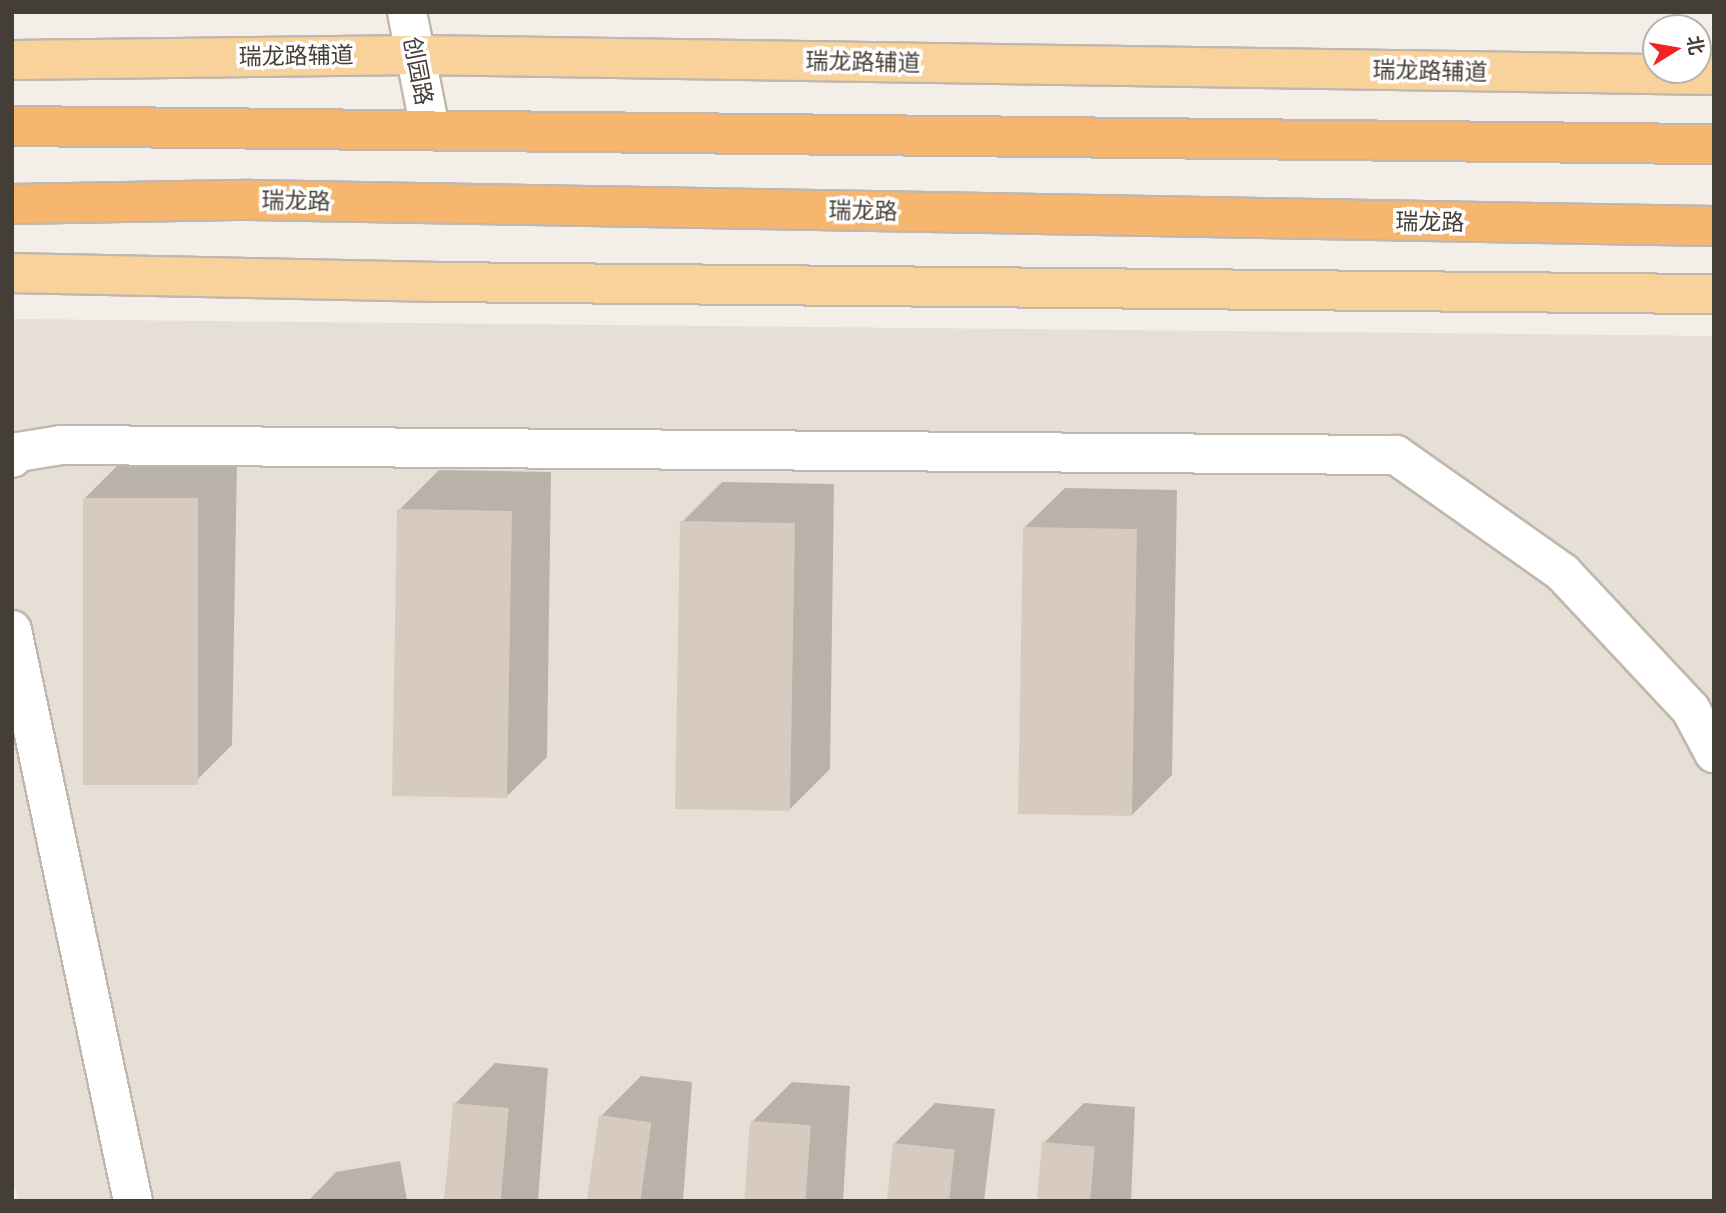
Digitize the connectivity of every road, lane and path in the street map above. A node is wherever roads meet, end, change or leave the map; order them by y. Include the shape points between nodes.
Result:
1 (407, 12) edge
2 (415, 55) junction
3 (12, 60) edge
4 (1714, 75) edge
5 (12, 127) edge
6 (430, 129) junction
7 (1714, 144) edge
8 (12, 204) edge
9 (1714, 226) edge
10 (12, 273) edge
11 (1714, 294) edge
12 (12, 458) edge
13 (12, 630) edge
14 (1714, 753) edge
15 (134, 1201) edge

1 - 2 street, 创园路
2 - 3 main road, 瑞龙路辅道
2 - 4 main road, 瑞龙路辅道
2 - 6 street, 创园路
5 - 6 highway
6 - 7 highway
8 - 9 highway, 瑞龙路 via 264,200
10 - 11 main road via 434,282
12 - 14 street via 18,452 61,445 1396,455 1563,573 1691,710
13 - 15 street

